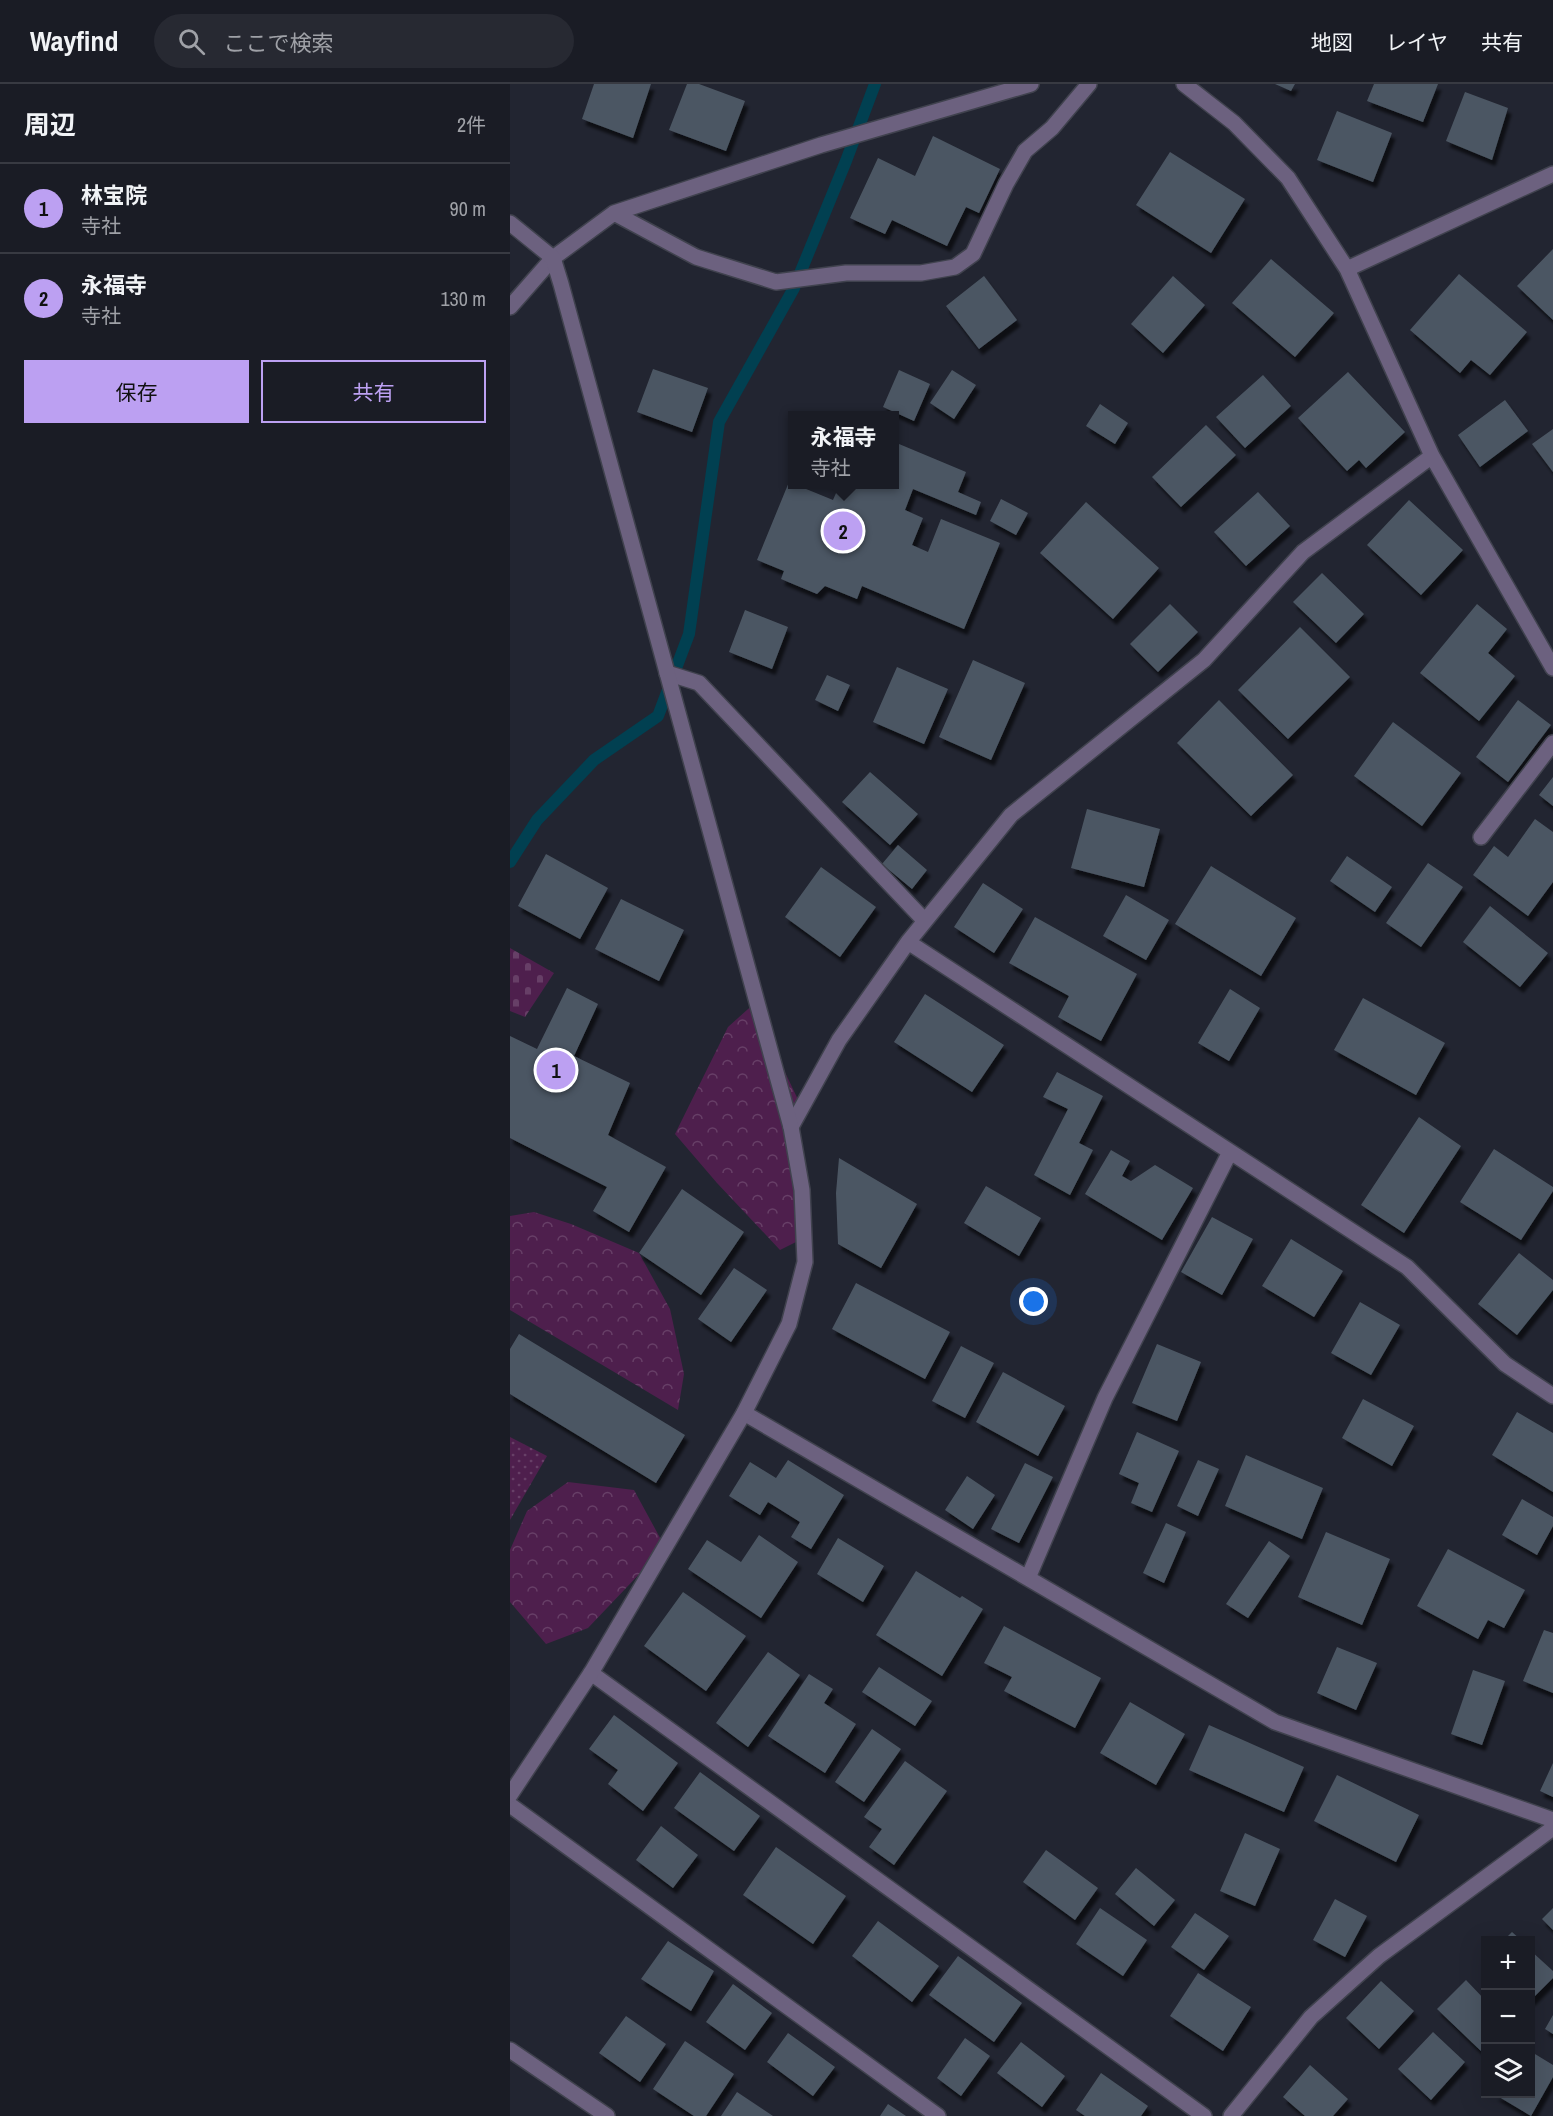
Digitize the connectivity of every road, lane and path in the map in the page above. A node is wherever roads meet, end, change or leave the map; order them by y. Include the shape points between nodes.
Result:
1 (1031, 84) edge
2 (1089, 84) edge
3 (1184, 84) edge
4 (1553, 174) edge
5 (614, 213) junction
6 (510, 223) edge
7 (554, 258) junction
8 (1347, 269) junction
9 (510, 308) edge
10 (1432, 456) junction
11 (1553, 668) edge
12 (667, 673) junction
13 (1553, 743) edge
14 (1481, 837) dead end
15 (925, 921) junction
16 (908, 942) junction
17 (791, 1127) junction
18 (1230, 1152) junction
19 (1553, 1396) edge
20 (744, 1413) junction
21 (1028, 1578) junction
22 (591, 1673) junction
23 (510, 1795) edge
24 (510, 1805) edge
25 (1553, 1820) edge
26 (1553, 1828) edge
27 (510, 2050) edge
28 (607, 2116) edge
29 (938, 2116) edge
30 (1204, 2116) edge
31 (1230, 2116) edge

1 - 5 street via 821,145
2 - 5 street via 1052,128 1025,151 973,254 955,267 921,273 846,273 776,282 696,257
3 - 8 street via 1234,123 1288,178
4 - 8 street
5 - 7 street
6 - 7 street
7 - 9 street
7 - 12 street
8 - 10 street
10 - 11 street
10 - 15 street via 1303,552 1204,660 1011,815
12 - 15 street via 699,683
12 - 17 street
13 - 14 street
15 - 16 street
16 - 17 street via 839,1040
16 - 18 street
17 - 20 street via 802,1191 805,1262 789,1324
18 - 19 street via 1407,1267 1505,1364
18 - 21 street via 1105,1398
20 - 21 street
20 - 22 street
21 - 25 street via 1275,1722
22 - 23 street
22 - 30 street
24 - 29 street
26 - 31 street via 1379,1956 1311,2017
27 - 28 street

